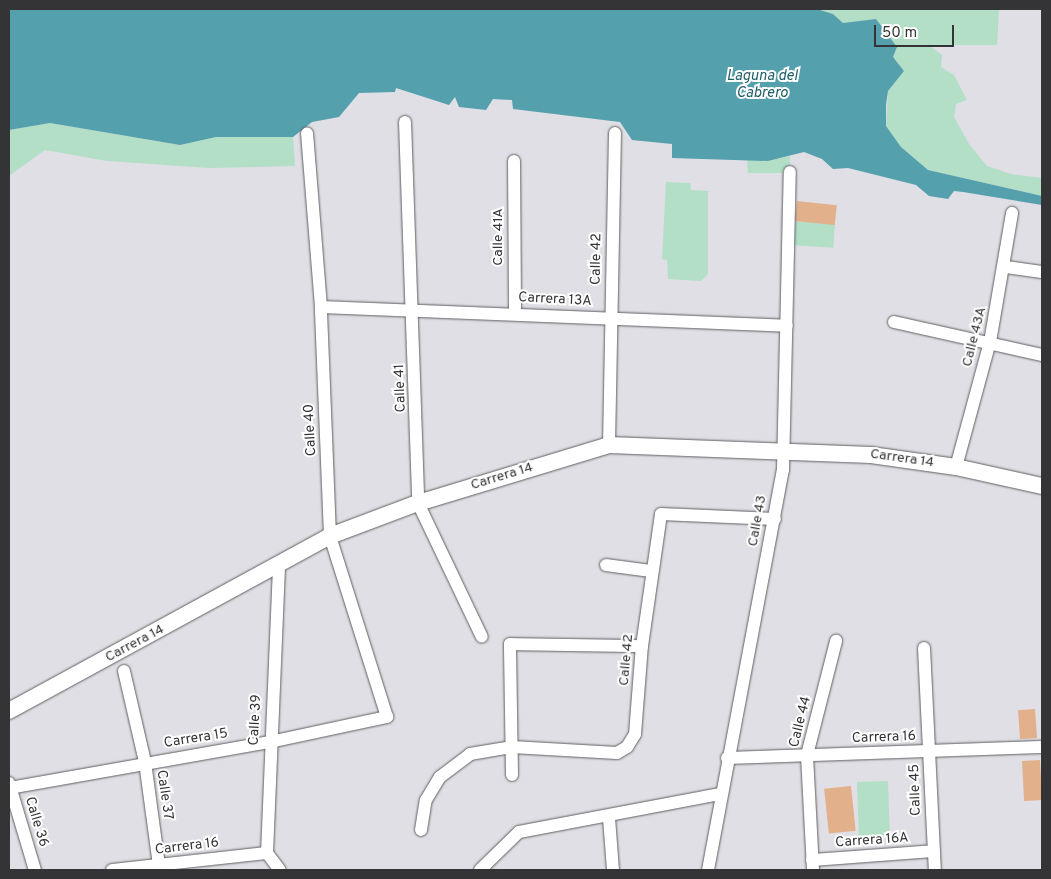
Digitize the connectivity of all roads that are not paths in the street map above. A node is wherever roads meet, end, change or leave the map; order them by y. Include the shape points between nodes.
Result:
1 (405, 122) dead end
2 (615, 133) dead end
3 (307, 134) dead end
4 (514, 161) dead end
5 (790, 172) dead end
6 (1012, 213) dead end
7 (1006, 267) junction
8 (1042, 272) edge
9 (321, 306) junction
10 (414, 310) junction
11 (515, 313) junction
12 (610, 318) junction
13 (894, 322) dead end
14 (787, 326) junction
15 (990, 342) junction
16 (1042, 355) edge
17 (609, 445) junction
18 (784, 449) junction
19 (956, 466) junction
20 (1042, 486) edge
21 (418, 503) junction
22 (775, 519) junction
23 (330, 536) junction
24 (606, 565) dead end
25 (278, 567) junction
26 (651, 571) junction
27 (482, 637) dead end
28 (836, 641) dead end
29 (642, 646) junction
30 (924, 648) dead end
31 (124, 671) dead end
32 (9, 711) edge
33 (387, 717) joint
34 (270, 742) junction
35 (512, 746) junction
36 (1042, 747) edge
37 (930, 751) junction
38 (808, 755) junction
39 (727, 758) junction
40 (145, 762) junction
41 (512, 775) dead end
42 (9, 786) edge
43 (720, 794) junction
44 (609, 818) junction
45 (421, 830) dead end
46 (934, 851) junction
47 (267, 853) junction
48 (159, 865) junction
49 (813, 865) edge
50 (35, 870) edge
51 (112, 870) edge
52 (280, 870) edge
53 (480, 870) edge
54 (613, 870) edge
55 (708, 870) edge
56 (934, 870) edge

1 - 10 street, Calle 41
2 - 12 street, Calle 42
3 - 9 street, Calle 40
4 - 11 street, Calle 41A
5 - 14 street, Calle 43
6 - 7 street, Calle 43A
7 - 8 street
7 - 15 street, Calle 43A
9 - 10 street, Carrera 13A
9 - 23 street, Calle 40
10 - 11 street, Carrera 13A
10 - 21 street, Calle 41
11 - 12 street, Carrera 13A
12 - 14 street, Carrera 13A
12 - 17 street, Calle 42
13 - 15 street
14 - 18 street, Calle 43
15 - 16 street
15 - 19 street, Calle 43A
17 - 18 main road, Carrera 14
17 - 21 main road, Carrera 14
18 - 19 main road, Carrera 14 via 871,455
18 - 22 street, Calle 43
19 - 20 main road, Carrera 14
21 - 23 main road, Carrera 14
21 - 27 street, Calle 41
22 - 26 street, Calle 42 via 661,514
22 - 39 street, Calle 43
23 - 25 main road, Carrera 14
23 - 33 street, Calle 40
24 - 26 street
25 - 32 main road, Carrera 14
25 - 34 street, Calle 39
26 - 29 street, Calle 42
28 - 38 street, Calle 44
29 - 35 street, Calle 42 via 635,734 627,747 617,753 600,753
29 - 35 street via 510,644
30 - 37 street, Calle 45
31 - 40 street, Calle 37
33 - 34 street, Carrera 15
34 - 40 street, Carrera 15
34 - 47 street, Calle 39
35 - 41 street
35 - 45 street via 478,751 451,766 426,800
36 - 37 street, Carrera 16
37 - 38 street, Carrera 16
37 - 46 street, Calle 45
38 - 39 street, Carrera 16
38 - 49 street, Calle 44
39 - 43 street, Calle 43
40 - 42 street, Carrera 15
40 - 48 street, Calle 37
42 - 50 street, Calle 36
43 - 44 street
43 - 55 street, Calle 43
44 - 53 street via 519,832
44 - 54 street
46 - 49 street, Carrera 16A
46 - 56 street, Calle 45
47 - 48 street, Carrera 16
47 - 52 street
48 - 51 street, Carrera 16

